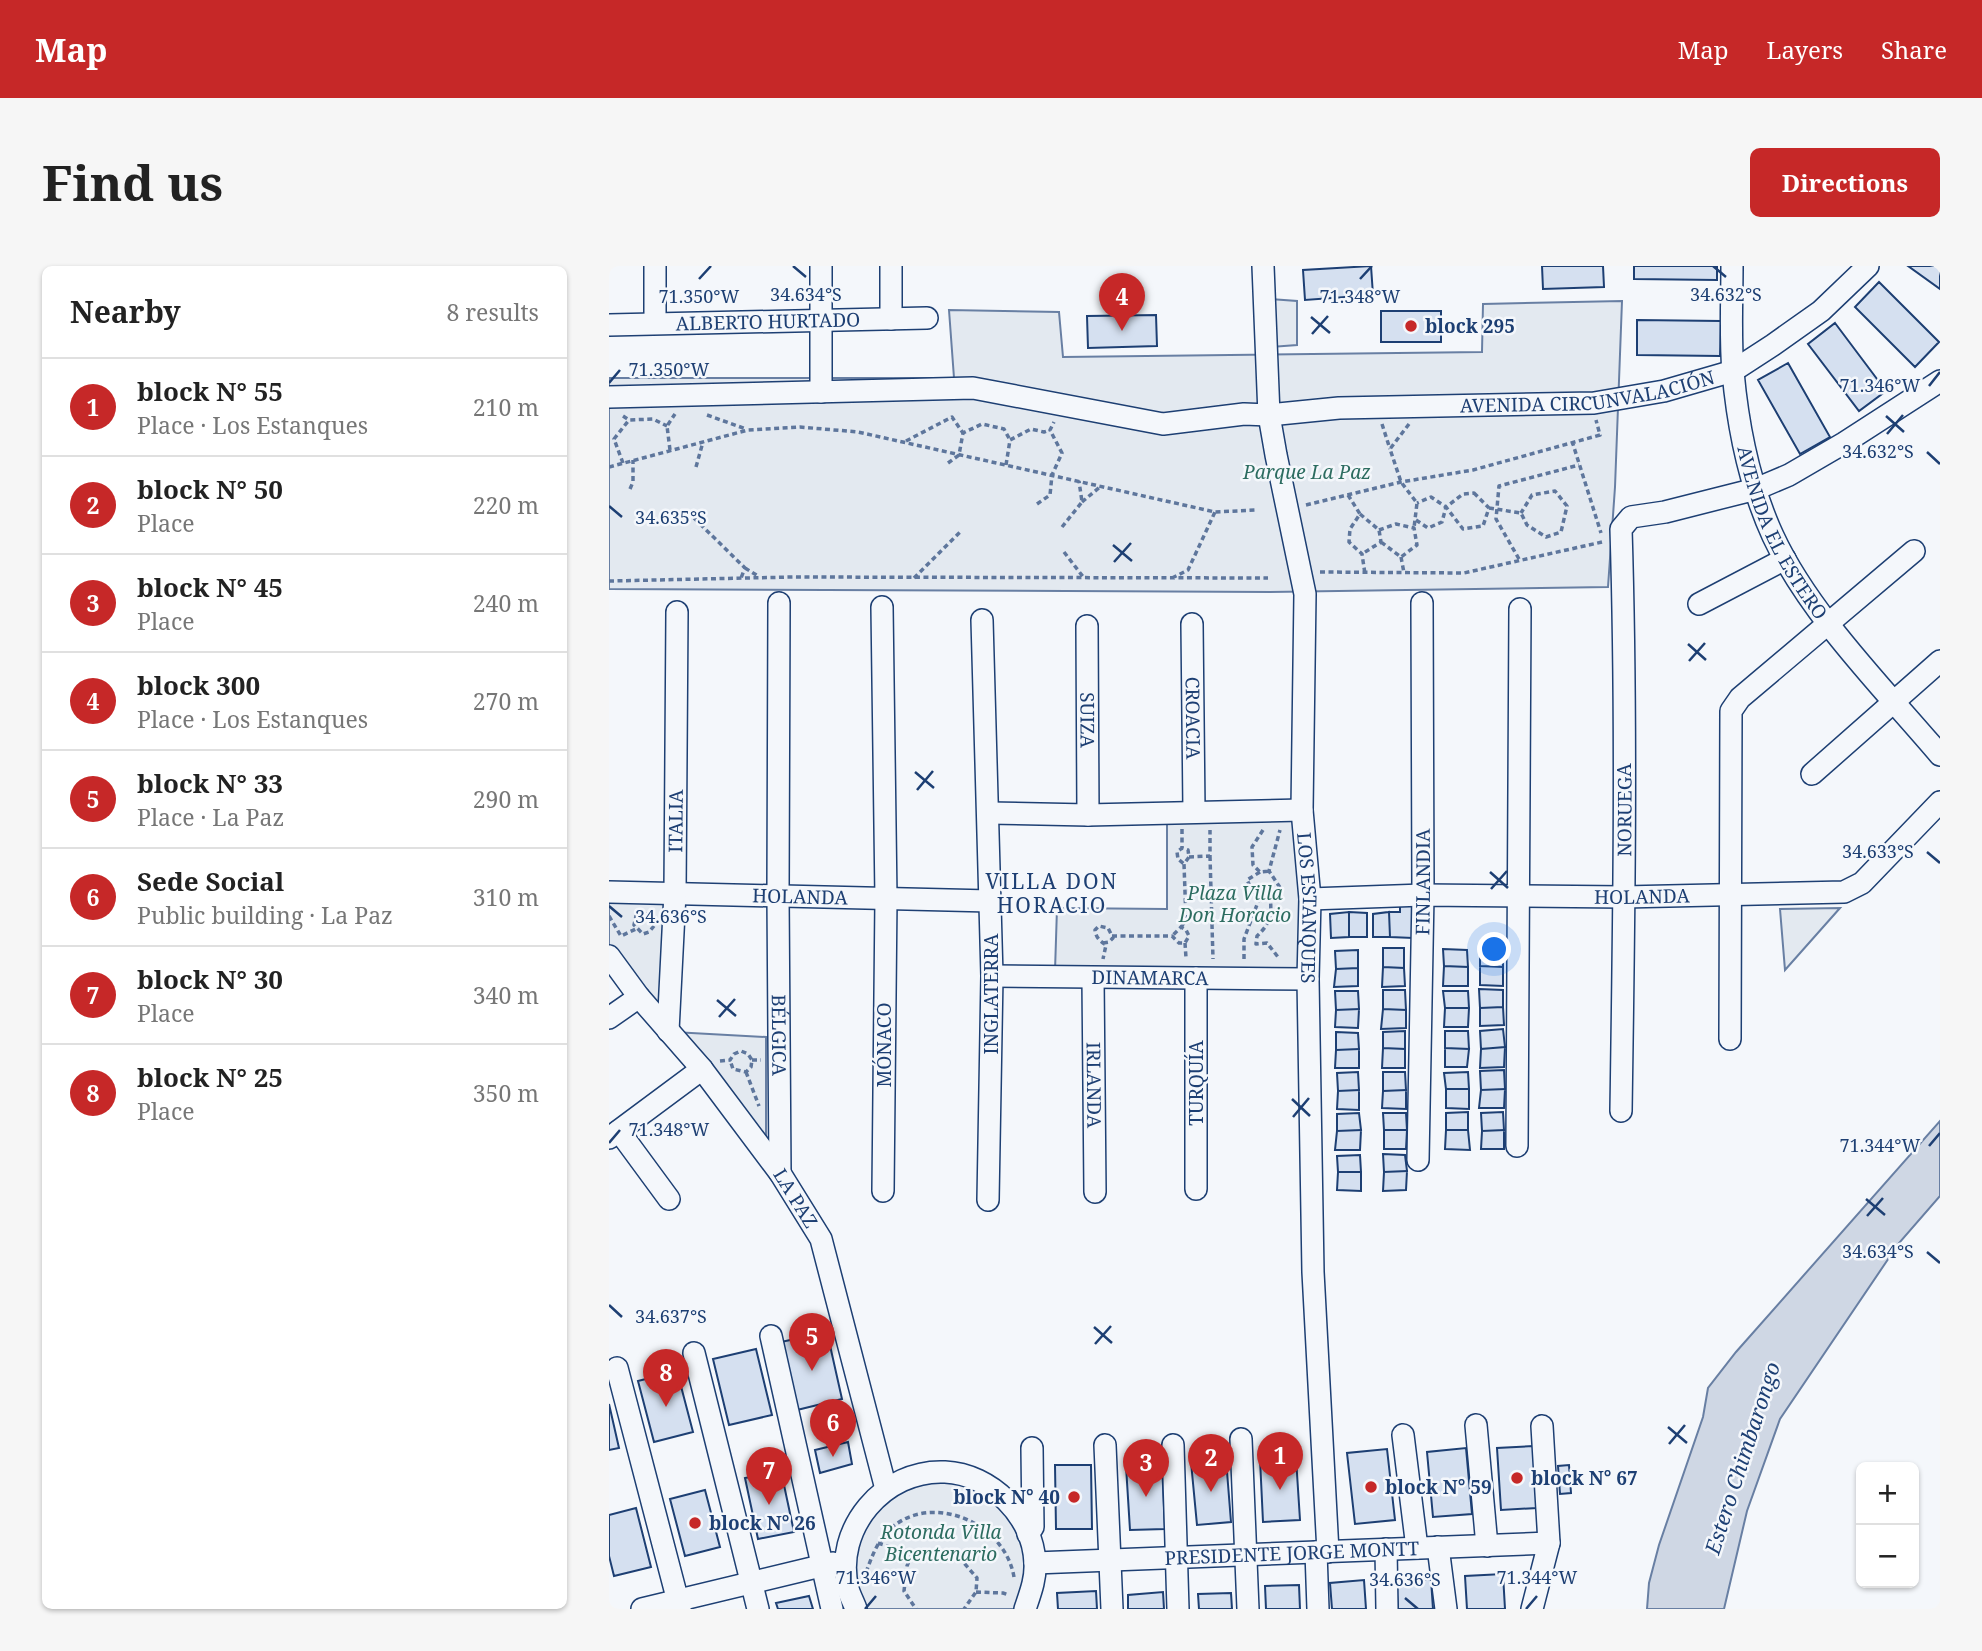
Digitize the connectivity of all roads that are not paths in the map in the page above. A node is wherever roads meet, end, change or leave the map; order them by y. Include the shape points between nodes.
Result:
1 (655, 266) edge
2 (821, 266) edge
3 (891, 266) edge
4 (1263, 266) edge
5 (1732, 266) edge
6 (1868, 266) edge
7 (927, 318) dead end
8 (891, 319) junction
9 (821, 320) junction
10 (655, 323) junction
11 (609, 325) edge
12 (1733, 371) junction
13 (1940, 381) edge
14 (821, 393) junction
15 (614, 406) edge
16 (1269, 415) junction
17 (1756, 489) junction
18 (1913, 551) dead end
19 (1785, 559) junction
20 (779, 603) dead end
21 (1422, 603) dead end
22 (1699, 604) dead end
23 (882, 607) dead end
24 (1520, 608) dead end
25 (677, 612) dead end
26 (982, 620) dead end
27 (1192, 624) dead end
28 (1829, 624) junction
29 (1087, 626) dead end
30 (1940, 661) edge
31 (1894, 701) junction
32 (1940, 755) edge
33 (1812, 774) dead end
34 (1940, 802) edge
35 (1302, 810) junction
36 (989, 813) junction
37 (1088, 814) junction
38 (1187, 819) junction
39 (609, 891) edge
40 (675, 893) junction
41 (1732, 894) junction
42 (1423, 895) junction
43 (778, 896) junction
44 (1519, 897) junction
45 (1624, 897) junction
46 (885, 898) junction
47 (1310, 899) junction
48 (990, 901) junction
49 (609, 956) edge
50 (1098, 969) junction
51 (1191, 969) junction
52 (992, 976) junction
53 (1308, 979) junction
54 (639, 997) junction
55 (609, 1018) edge
56 (668, 1031) junction
57 (1730, 1039) dead end
58 (706, 1066) junction
59 (1621, 1111) dead end
60 (614, 1134) edge
61 (1517, 1146) dead end
62 (1418, 1160) dead end
63 (780, 1173) junction
64 (1196, 1189) dead end
65 (883, 1191) dead end
66 (1095, 1192) dead end
67 (669, 1199) dead end
68 (988, 1200) dead end
69 (771, 1336) dead end
70 (694, 1353) dead end
71 (617, 1368) dead end
72 (1476, 1425) dead end
73 (1542, 1426) dead end
74 (1403, 1435) dead end
75 (1241, 1439) dead end
76 (1105, 1444) dead end
77 (1173, 1445) dead end
78 (1032, 1448) dead end
79 (886, 1489) junction
80 (1028, 1534) junction
81 (1549, 1543) junction
82 (1487, 1546) junction
83 (1428, 1548) junction
84 (1386, 1549) junction
85 (1322, 1552) junction
86 (1246, 1555) junction
87 (1176, 1557) junction
88 (846, 1560) junction
89 (1108, 1560) junction
90 (1035, 1563) junction
91 (821, 1566) junction
92 (751, 1583) junction
93 (679, 1605) edge
94 (642, 1609) edge
95 (758, 1609) edge
96 (832, 1609) edge
97 (856, 1609) edge
98 (1025, 1609) edge
99 (1112, 1609) edge
100 (1178, 1609) edge
101 (1248, 1609) edge
102 (1318, 1609) edge
103 (1387, 1609) edge
104 (1446, 1609) edge
105 (1532, 1609) edge

1 - 10 street
2 - 9 street
3 - 8 street
4 - 16 street, LOS ESTANQUES
5 - 12 street, AVENIDA EL ESTERO
6 - 12 street, AVENIDA CIRCUNVALACIÓN via 1821,311
7 - 8 street, ALBERTO HURTADO
8 - 9 street, ALBERTO HURTADO
9 - 10 street, ALBERTO HURTADO
9 - 14 street
10 - 11 street, ALBERTO HURTADO
12 - 16 street, AVENIDA CIRCUNVALACIÓN via 1594,403 1339,408
12 - 17 street, AVENIDA EL ESTERO
13 - 17 street via 1845,443
14 - 15 street, AVENIDA CIRCUNVALACIÓN
14 - 16 street, AVENIDA CIRCUNVALACIÓN via 973,388 1163,424
16 - 35 street, LOS ESTANQUES via 1305,594
17 - 19 street, AVENIDA EL ESTERO
17 - 45 street, NORUEGA via 1631,517 1621,528
18 - 28 street
19 - 22 street
19 - 28 street, AVENIDA EL ESTERO
20 - 43 street, BÉLGICA
21 - 42 street, FINLANDIA
23 - 46 street, MÓNACO
24 - 44 street
25 - 40 street, ITALIA
26 - 36 street, INGLATERRA
27 - 38 street, CROACIA
28 - 31 street, AVENIDA EL ESTERO
28 - 41 street via 1731,711
29 - 37 street, SUIZA
30 - 31 street
31 - 32 street, AVENIDA EL ESTERO
31 - 33 street
34 - 41 street, HOLANDA via 1854,888
35 - 38 street
35 - 47 street, LOS ESTANQUES
36 - 37 street
36 - 48 street, INGLATERRA
37 - 38 street
39 - 40 street, HOLANDA
40 - 43 street, HOLANDA
40 - 56 street, ITALIA
41 - 45 street, HOLANDA
41 - 57 street
42 - 44 street, HOLANDA
42 - 47 street, HOLANDA
42 - 62 street, FINLANDIA
43 - 46 street, HOLANDA
43 - 63 street, BÉLGICA
44 - 45 street, HOLANDA
44 - 61 street
45 - 59 street, NORUEGA
46 - 48 street, HOLANDA
46 - 65 street, MÓNACO
47 - 53 street, LOS ESTANQUES
48 - 52 street, INGLATERRA
49 - 54 street, LA PAZ
50 - 51 street, DINAMARCA
50 - 52 street, DINAMARCA
50 - 66 street, IRLANDA
51 - 53 street, DINAMARCA
51 - 64 street, TURQUÍA
52 - 68 street, INGLATERRA
53 - 85 street, LOS ESTANQUES
54 - 55 street
54 - 56 street, LA PAZ
56 - 58 street, LA PAZ
58 - 60 street
58 - 63 street, LA PAZ
60 - 67 street
63 - 79 street, LA PAZ via 821,1239
69 - 91 street
70 - 92 street
71 - 93 street
72 - 82 street
73 - 81 street
74 - 83 street
75 - 86 street
76 - 89 street
77 - 87 street
78 - 80 street via 1033,1527
79 - 80 street via 914,1476 946,1472 977,1479 1003,1496
79 - 88 street via 857,1520
80 - 90 street
81 - 82 street, PRESIDENTE JORGE MONTT
81 - 105 street
82 - 83 street, PRESIDENTE JORGE MONTT
83 - 84 street, PRESIDENTE JORGE MONTT
83 - 104 street
84 - 85 street, PRESIDENTE JORGE MONTT
84 - 103 street
85 - 86 street, PRESIDENTE JORGE MONTT
85 - 102 street, LOS ESTANQUES
86 - 87 street, PRESIDENTE JORGE MONTT
86 - 101 street
87 - 89 street, PRESIDENTE JORGE MONTT
87 - 100 street
88 - 91 street
88 - 97 street via 848,1589
89 - 90 street, PRESIDENTE JORGE MONTT
89 - 99 street
90 - 98 street
91 - 92 street
91 - 96 street
92 - 93 street
92 - 95 street
93 - 94 street

